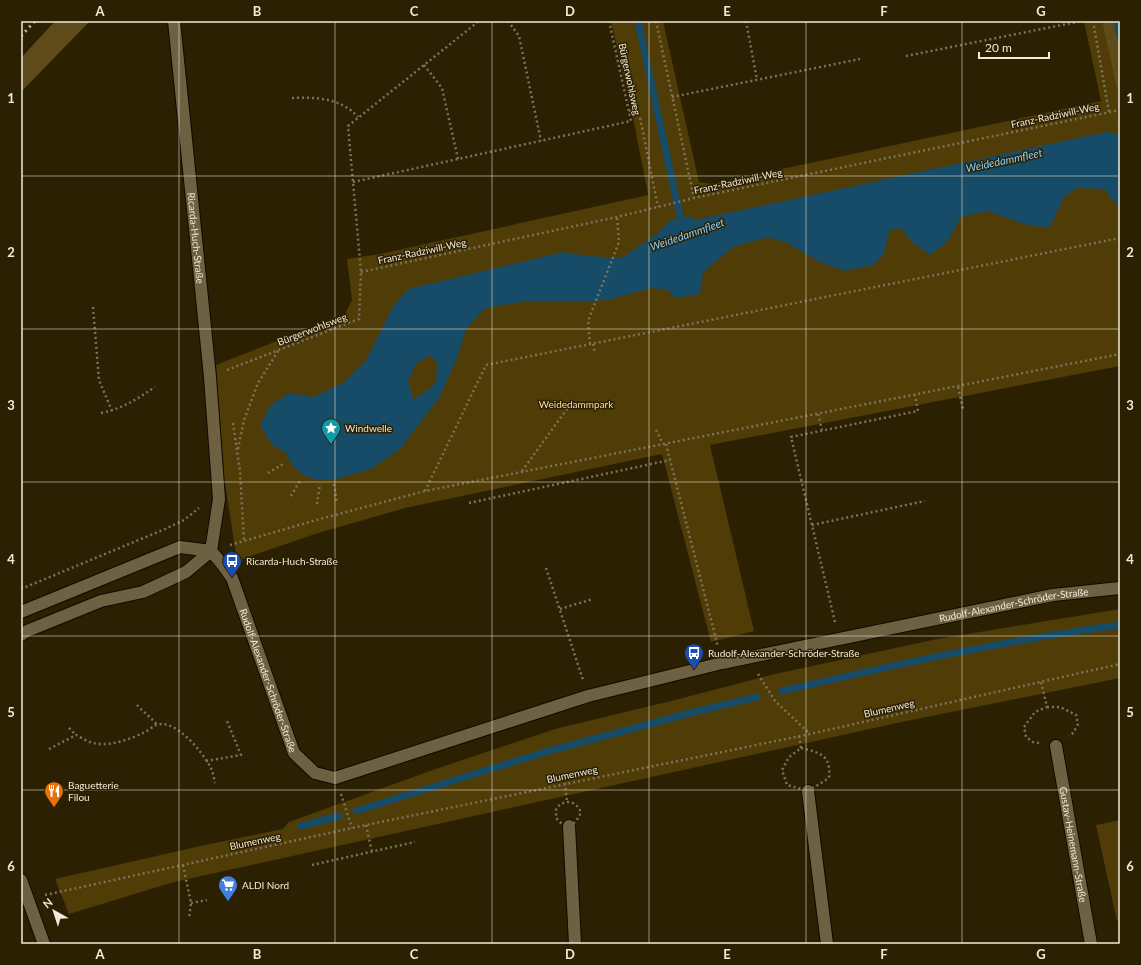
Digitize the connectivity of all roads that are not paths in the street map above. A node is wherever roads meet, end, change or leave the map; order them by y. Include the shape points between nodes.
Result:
1 (174, 21) edge
2 (211, 551) junction
3 (1120, 588) edge
4 (21, 612) edge
5 (21, 635) edge
6 (1056, 746) road end
7 (808, 792) road end
8 (568, 826) dead end
9 (21, 880) edge
10 (44, 944) edge
11 (575, 944) edge
12 (826, 944) edge
13 (1091, 944) edge

1 - 2 street, Ricarda-Huch-Straße via 210,376 219,498
2 - 3 street, Rudolf-Alexander-Schröder-Straße via 232,578 294,753 315,774 335,778 588,696 722,663 1053,595
2 - 4 street via 180,547
2 - 5 street via 186,572 143,592 101,601 27,630
6 - 13 street, Gustav-Heinemann-Straße
7 - 12 street
8 - 11 street
9 - 10 street

